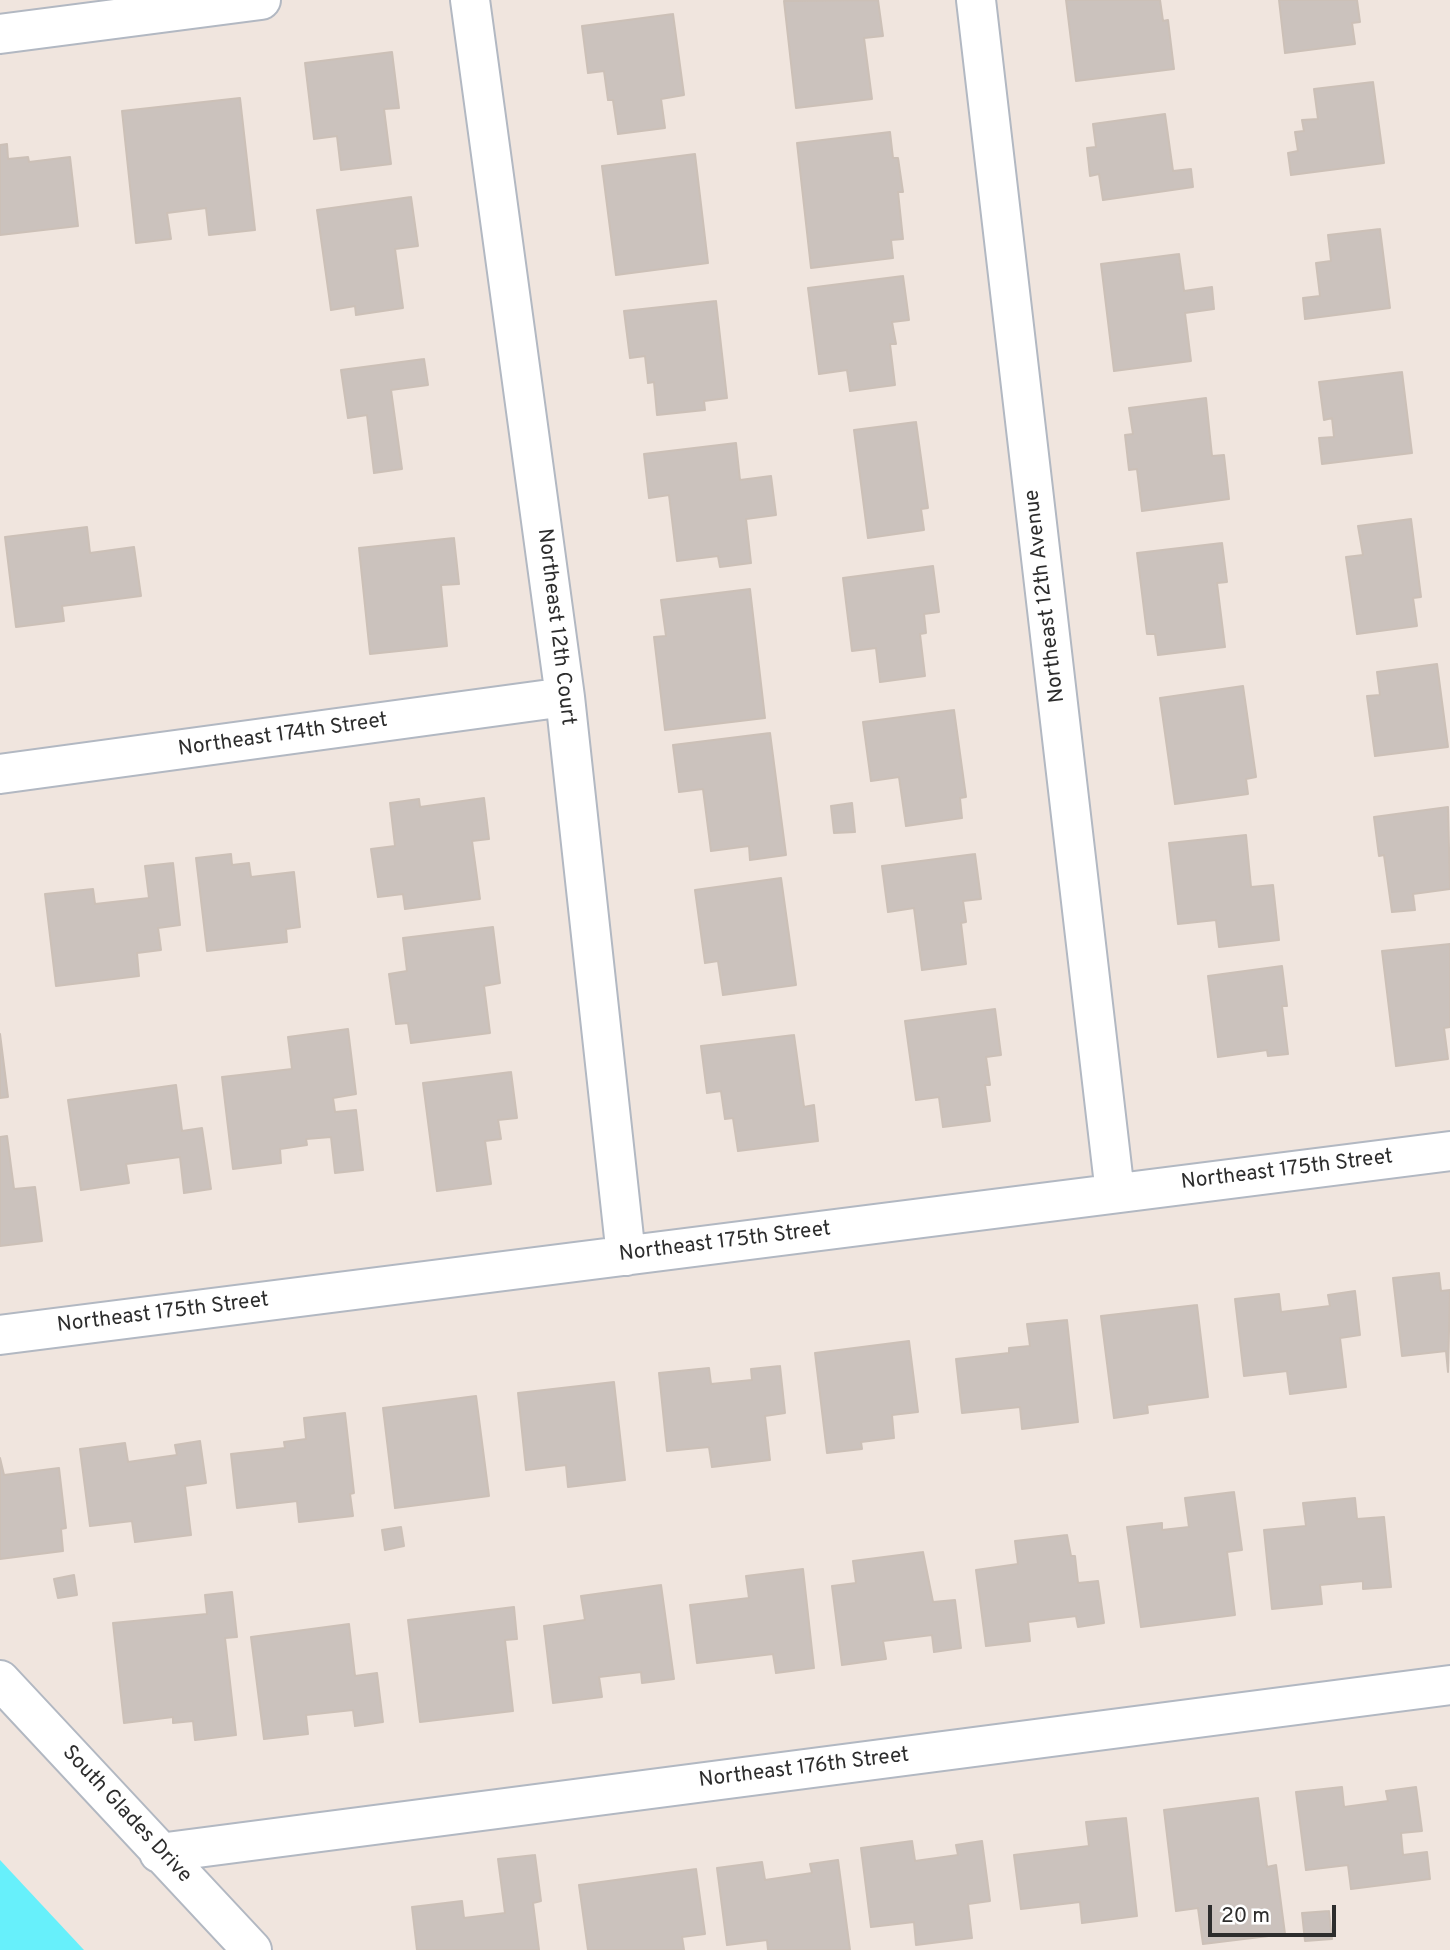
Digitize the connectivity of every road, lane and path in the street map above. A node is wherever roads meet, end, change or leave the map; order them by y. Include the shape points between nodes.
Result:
1 (261, 0) edge
2 (470, 0) edge
3 (976, 0) edge
4 (0, 34) edge
5 (565, 697) junction
6 (0, 774) edge
7 (1450, 1151) edge
8 (1115, 1193) junction
9 (626, 1256) junction
10 (0, 1335) edge
11 (0, 1680) edge
12 (1450, 1685) edge
13 (159, 1853) junction
14 (252, 1950) edge

1 - 4 street
2 - 5 street, Northeast 12th Court
3 - 8 street, Northeast 12th Avenue
5 - 6 street, Northeast 174th Street
5 - 9 street, Northeast 12th Court
7 - 8 street, Northeast 175th Street
8 - 9 street, Northeast 175th Street
9 - 10 street, Northeast 175th Street
11 - 13 street, South Glades Drive
12 - 13 street, Northeast 176th Street
13 - 14 street, South Glades Drive

